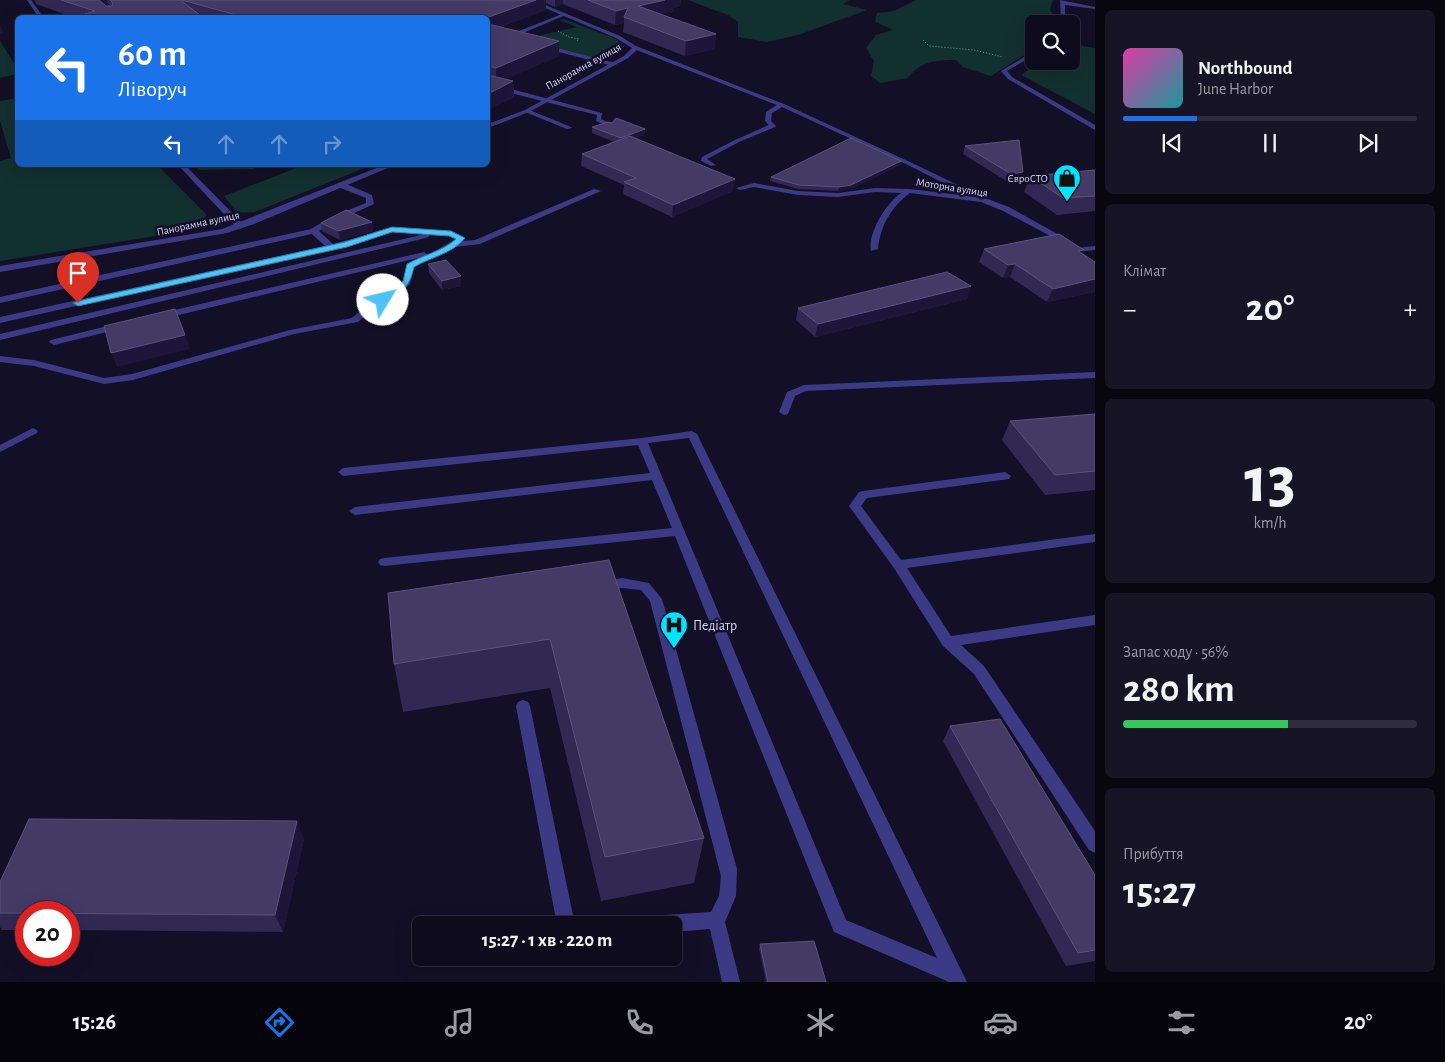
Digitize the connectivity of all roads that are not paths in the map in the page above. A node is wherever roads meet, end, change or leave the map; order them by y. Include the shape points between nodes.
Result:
1 (29, 0) edge
2 (529, 0) edge
3 (1062, 1) edge
4 (1095, 8) edge
5 (564, 14) junction
6 (40, 15) edge
7 (1062, 15) edge
8 (522, 42) edge
9 (540, 46) edge
10 (636, 48) junction
11 (1025, 58) edge
12 (613, 64) junction
13 (490, 86) edge
14 (545, 100) junction
15 (782, 104) junction
16 (527, 111) junction
17 (611, 124) edge
18 (490, 125) edge
19 (569, 128) dead end
20 (1095, 128) edge
21 (713, 165) dead end
22 (183, 167) edge
23 (386, 167) edge
24 (341, 185) junction
25 (740, 188) dead end
26 (597, 191) dead end
27 (909, 192) junction
28 (982, 200) junction
29 (240, 226) junction
30 (314, 231) junction
31 (438, 233) junction
32 (1068, 244) junction
33 (453, 246) junction
34 (331, 247) junction
35 (874, 248) dead end
36 (1095, 248) edge
37 (1089, 260) edge
38 (0, 269) edge
39 (0, 300) edge
40 (151, 319) edge
41 (0, 320) edge
42 (132, 324) edge
43 (0, 337) edge
44 (54, 342) dead end
45 (0, 359) edge
46 (1095, 375) edge
47 (784, 412) dead end
48 (33, 431) dead end
49 (642, 441) junction
50 (0, 449) edge
51 (343, 472) dead end
52 (657, 476) junction
53 (1005, 476) dead end
54 (356, 511) dead end
55 (679, 531) junction
56 (1095, 538) edge
57 (384, 562) dead end
58 (898, 565) junction
59 (593, 587) edge
60 (1095, 620) edge
61 (948, 642) junction
62 (523, 706) dead end
63 (1095, 845) edge
64 (564, 916) edge
65 (716, 920) junction
66 (682, 923) edge
67 (956, 978) edge
68 (731, 982) edge

1 - 6 lane
2 - 5 street, Панорамна вулиця
3 - 4 lane
3 - 7 lane
5 - 8 lane via 511,37
5 - 10 street, Панорамна вулиця
9 - 12 lane
10 - 12 street, Панорамна вулиця
10 - 15 lane
11 - 20 lane via 1004,72
12 - 14 street, Панорамна вулиця
13 - 14 lane
14 - 16 street, Панорамна вулиця
14 - 17 lane via 566,102 600,114 598,120
15 - 21 lane via 769,112 768,122 773,126 704,158
15 - 28 lane
16 - 18 street, Панорамна вулиця
16 - 19 lane
22 - 29 lane
23 - 24 street, Панорамна вулиця
24 - 29 street, Панорамна вулиця
24 - 30 lane via 369,196 370,204 325,222
25 - 27 lane, Моторна вулиця via 754,185 798,193 838,195 875,190
26 - 33 lane via 477,242
27 - 28 lane, Моторна вулиця
27 - 35 lane via 894,202 879,230
28 - 32 lane, Моторна вулиця via 1006,209
29 - 38 street, Панорамна вулиця via 193,237
30 - 34 lane
30 - 39 lane
31 - 33 lane via 451,233 461,238
31 - 34 lane via 392,230
31 - 43 lane
32 - 36 lane
32 - 37 street, Моторна вулиця
33 - 40 lane
33 - 45 lane via 410,266 407,282 355,320 292,332 133,377 104,381 34,363
34 - 41 lane
42 - 44 lane
46 - 47 lane via 804,388 791,394
48 - 50 lane
49 - 51 lane
49 - 52 lane
49 - 67 lane via 692,434
52 - 54 lane
52 - 55 lane
53 - 58 lane via 863,495 855,506
55 - 57 lane
55 - 67 lane via 840,926
56 - 58 lane
58 - 61 lane
59 - 65 lane via 634,583 645,586 656,599 729,870 731,885 728,898
60 - 61 lane
61 - 63 lane via 979,670
62 - 64 lane
65 - 66 lane
65 - 68 lane

